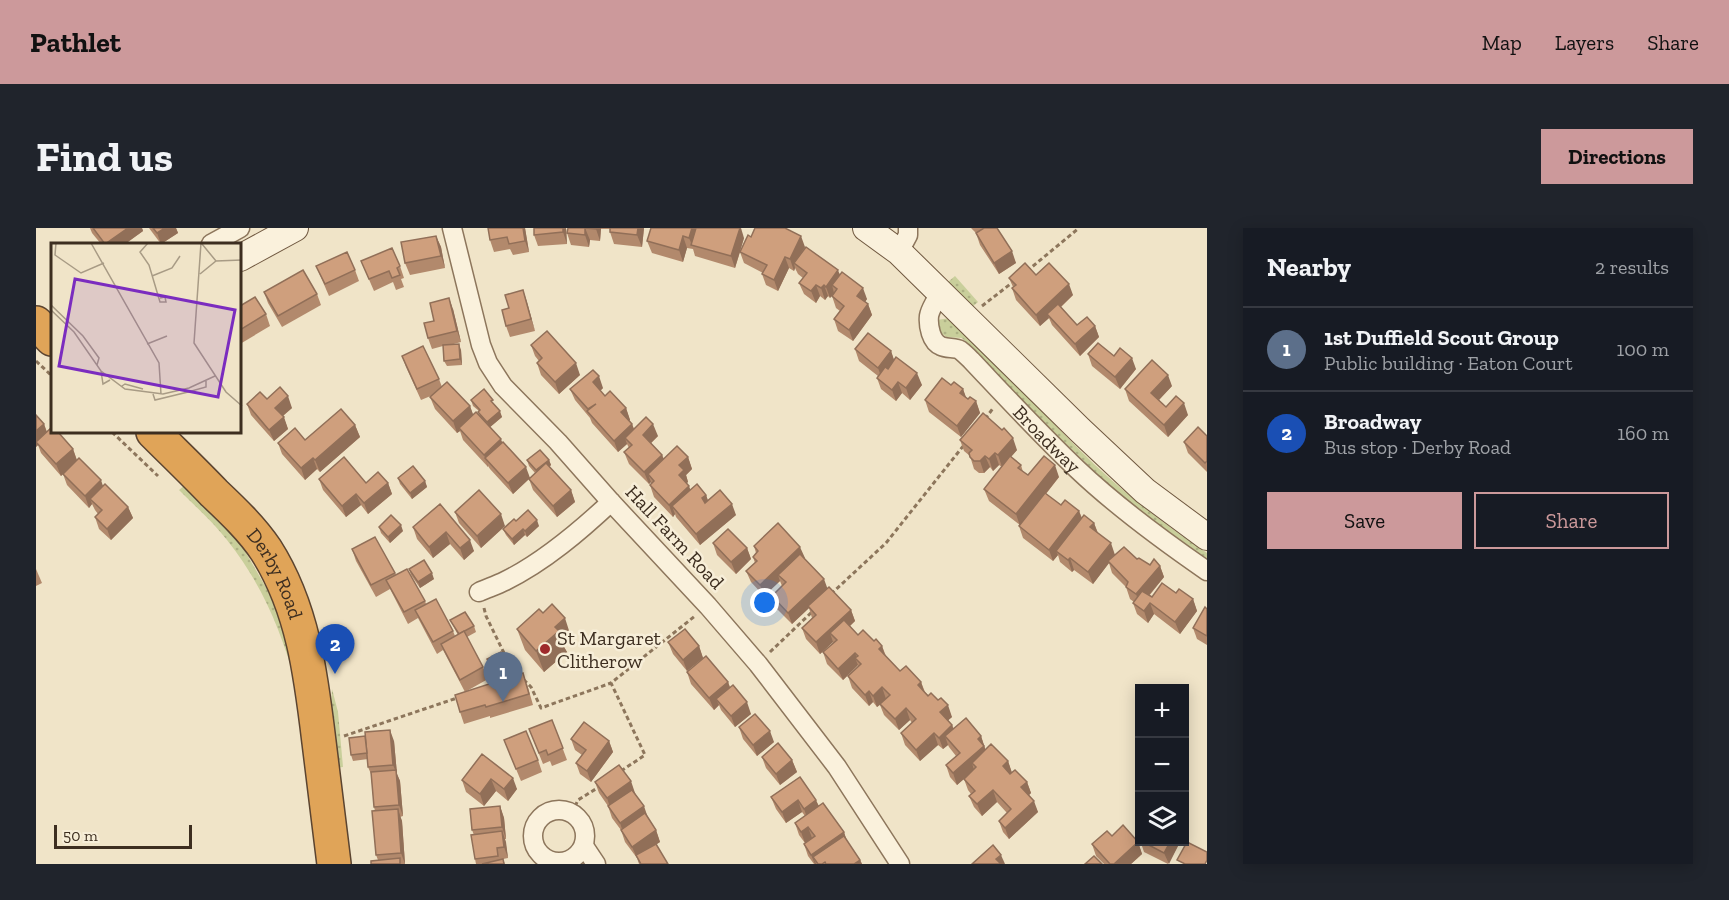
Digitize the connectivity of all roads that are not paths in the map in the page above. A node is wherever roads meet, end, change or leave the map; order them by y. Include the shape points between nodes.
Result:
1 (240, 228) edge
2 (295, 228) edge
3 (452, 228) edge
4 (866, 228) edge
5 (908, 228) edge
6 (213, 243) edge
7 (899, 252) junction
8 (242, 257) edge
9 (938, 289) junction
10 (36, 323) edge
11 (51, 338) edge
12 (155, 434) edge
13 (611, 502) junction
14 (1207, 537) edge
15 (1207, 571) edge
16 (479, 592) road end
17 (584, 846) junction
18 (334, 864) edge
19 (596, 864) edge
20 (900, 864) edge

1 - 6 street
2 - 8 main road
3 - 13 street, Hall Farm Road via 480,345 488,363 503,386
4 - 7 main road, Broadway
5 - 7 street
7 - 9 main road, Broadway
9 - 14 main road, Broadway via 1137,483
9 - 15 street, Broadway via 939,297 929,314 934,340 941,346 959,349 1078,470 1174,549
10 - 11 highway
12 - 18 highway, Derby Road via 249,528 279,573 300,625 306,652
13 - 16 street via 536,562
13 - 20 street, Hall Farm Road via 758,664 837,767
17 - 17 street via 584,826 572,813 558,810 545,814 534,828 535,847 546,859 572,860
17 - 19 street

